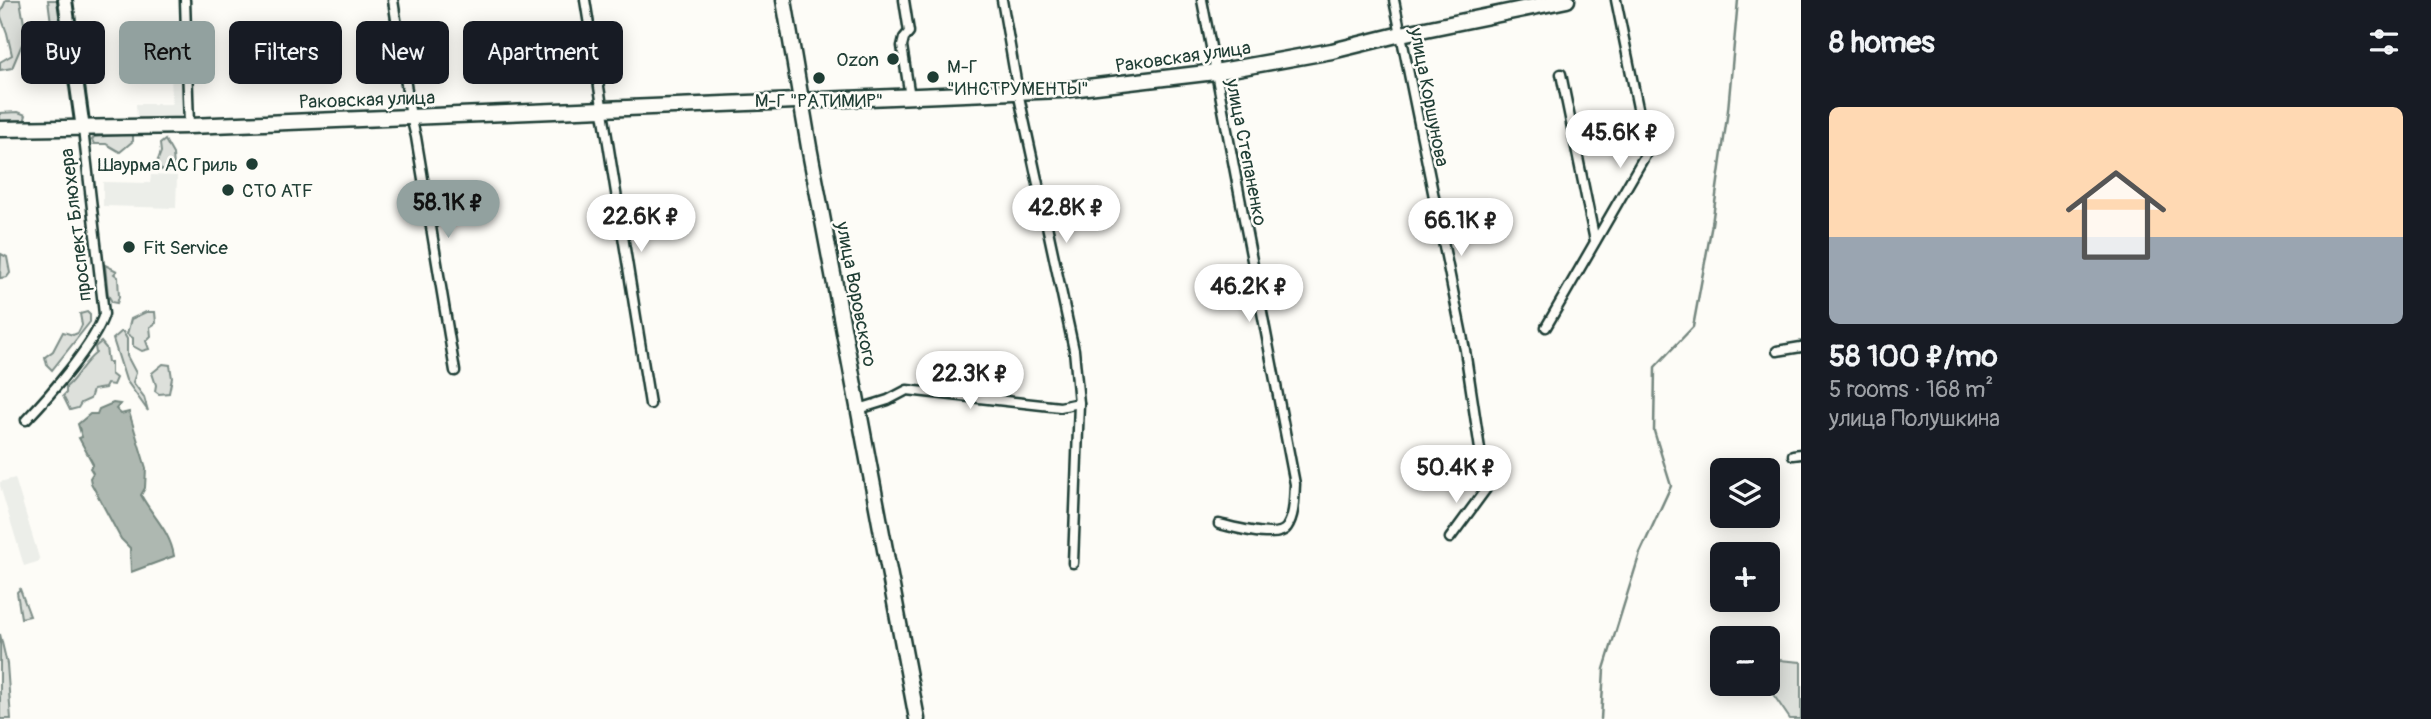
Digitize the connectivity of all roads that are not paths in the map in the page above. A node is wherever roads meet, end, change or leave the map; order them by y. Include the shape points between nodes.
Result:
1 (65, 0) edge
2 (185, 0) edge
3 (393, 0) edge
4 (585, 0) edge
5 (784, 0) edge
6 (904, 0) edge
7 (1002, 0) edge
8 (1202, 0) edge
9 (1394, 0) edge
10 (1567, 0) edge
11 (1616, 0) edge
12 (1401, 34) junction
13 (1215, 72) junction
14 (1561, 74) dead end
15 (1018, 92) junction
16 (910, 97) junction
17 (802, 102) junction
18 (603, 109) junction
19 (411, 117) junction
20 (189, 126) junction
21 (0, 129) edge
22 (83, 129) junction
23 (1595, 241) junction
24 (1546, 327) dead end
25 (1801, 347) edge
26 (1777, 351) dead end
27 (455, 371) dead end
28 (1079, 403) junction
29 (650, 404) dead end
30 (859, 409) junction
31 (26, 420) dead end
32 (1219, 524) dead end
33 (1450, 538) dead end
34 (1073, 563) dead end
35 (918, 719) edge

1 - 22 main road, проспект Блюхера
2 - 20 street
3 - 19 street
4 - 18 street
5 - 17 main road, улица Воровского
6 - 16 street via 909,32 902,46
7 - 15 street
8 - 13 street, улица Степаненко
9 - 12 street, улица Коршунова
10 - 12 main road, Раковская улица
11 - 23 street via 1647,148
12 - 13 main road, Раковская улица
12 - 33 street, улица Коршунова via 1465,350 1486,489
13 - 15 main road, Раковская улица
13 - 32 street, улица Степаненко via 1295,484 1293,513 1286,530 1269,533
14 - 23 street
15 - 16 main road, Раковская улица
15 - 28 street via 1074,350
16 - 17 main road, Раковская улица
17 - 18 main road, Раковская улица
17 - 30 main road, улица Воровского
18 - 19 main road, Раковская улица
18 - 29 street
19 - 20 main road, Раковская улица
19 - 27 street
20 - 22 main road, Раковская улица
21 - 22 main road, Раковская улица
22 - 31 street, проспект Блюхера via 104,314 94,337
23 - 24 street
25 - 26 street
28 - 30 street via 1060,407 907,390
28 - 34 street
30 - 35 main road, улица Воровского

